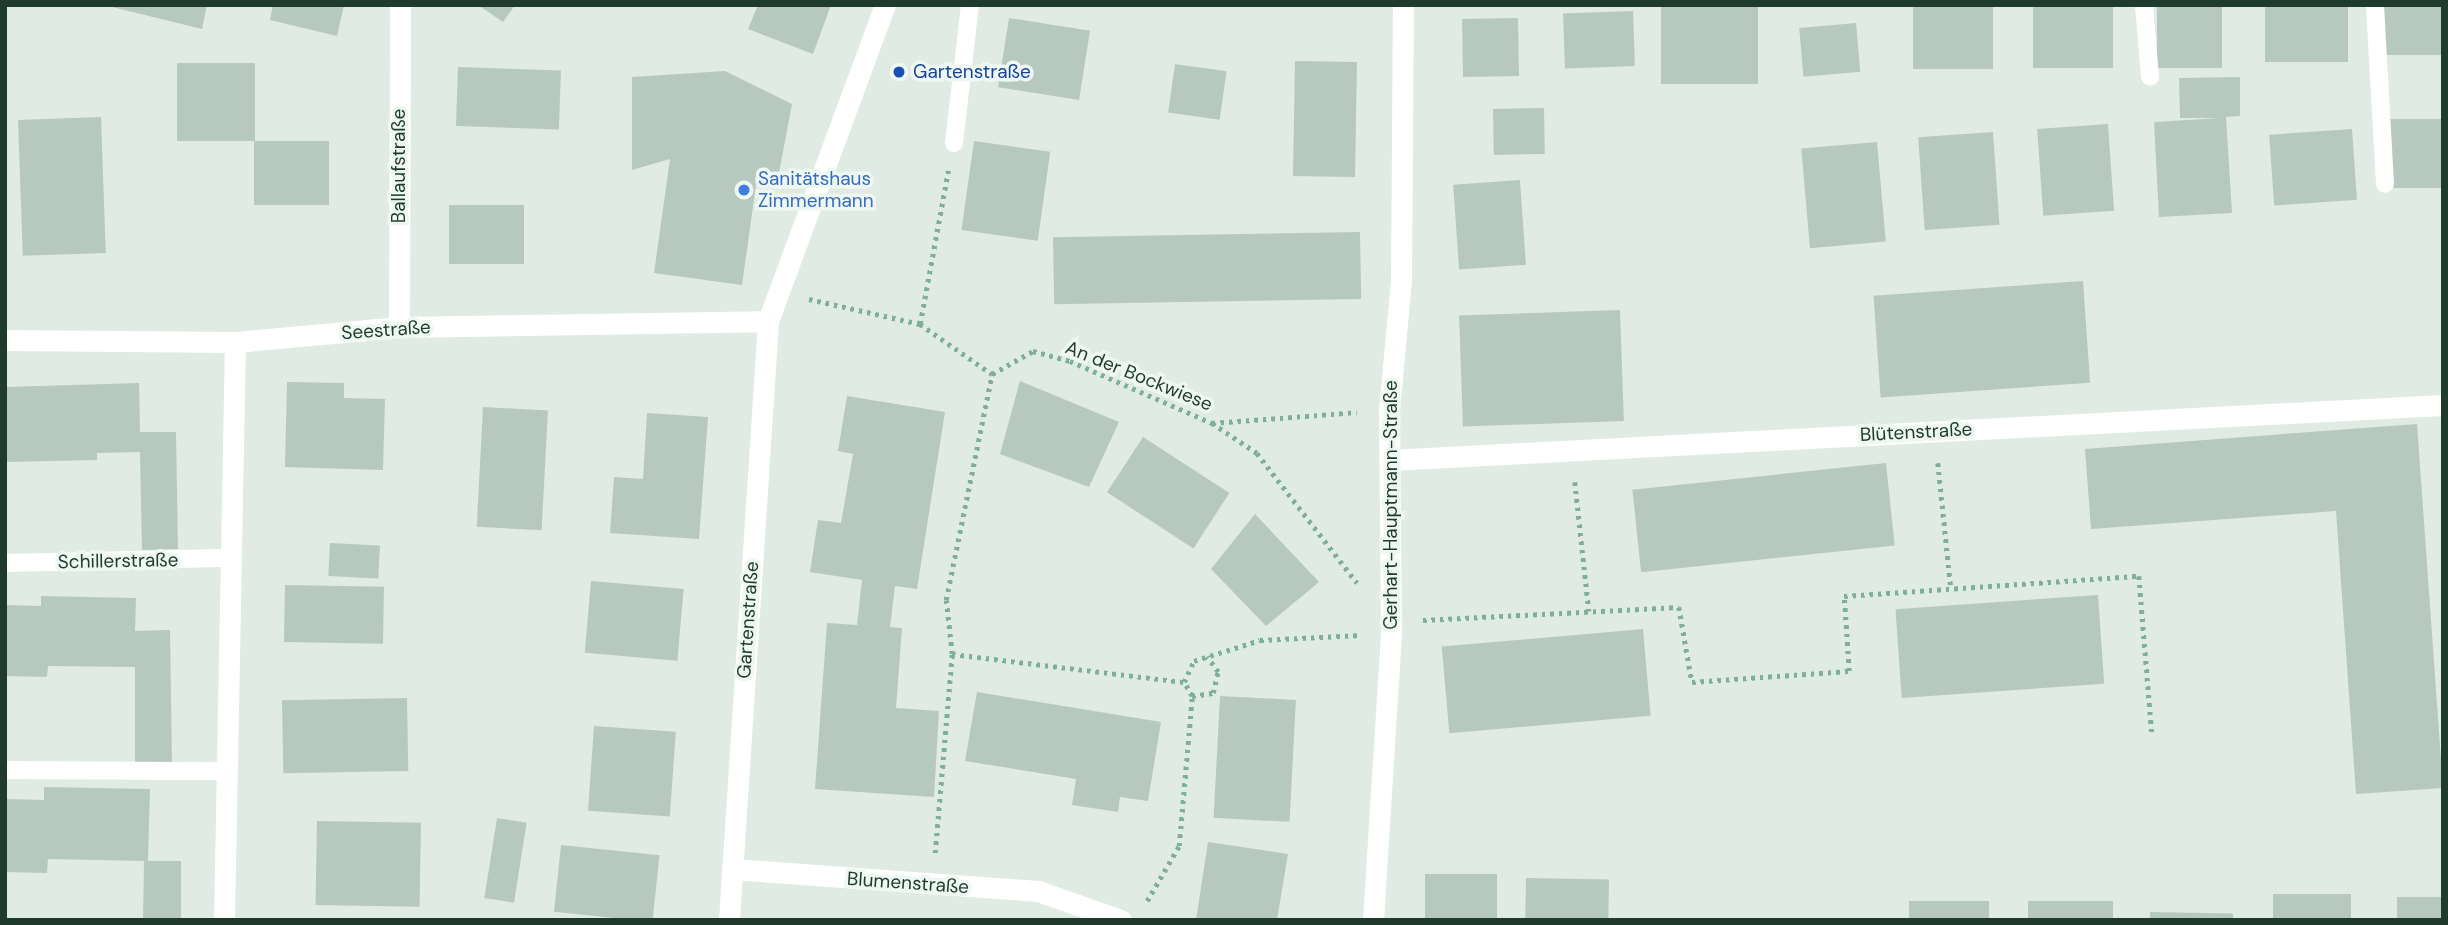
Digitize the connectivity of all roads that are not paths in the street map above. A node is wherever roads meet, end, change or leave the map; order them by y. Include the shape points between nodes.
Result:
1 (400, 5) edge
2 (885, 5) edge
3 (970, 5) edge
4 (1403, 5) edge
5 (2144, 5) edge
6 (2375, 5) edge
7 (2150, 77) dead end
8 (954, 143) road end
9 (2385, 184) dead end
10 (768, 321) junction
11 (398, 327) junction
12 (5, 340) edge
13 (235, 342) junction
14 (2443, 405) edge
15 (1390, 460) junction
16 (232, 558) junction
17 (5, 563) edge
18 (5, 770) edge
19 (226, 771) junction
20 (732, 869) junction
21 (1082, 913) edge
22 (224, 920) edge
23 (729, 920) edge
24 (1121, 920) edge
25 (1373, 920) edge

1 - 11 street, Ballaufstraße
2 - 10 street, Gartenstraße
3 - 8 lane
4 - 15 street, Gerhart-Hauptmann-Straße via 1401,281 1389,410
5 - 7 lane
6 - 9 lane
10 - 11 street, Seestraße
10 - 20 street, Gartenstraße
11 - 13 street, Seestraße
12 - 13 street, Seestraße
13 - 16 street
14 - 15 street, Blütenstraße
15 - 25 street, Gerhart-Hauptmann-Straße via 1390,628
16 - 17 lane, Schillerstraße
16 - 19 street
18 - 19 lane
19 - 22 street
20 - 21 street, Blumenstraße via 1038,891
20 - 23 street, Gartenstraße
21 - 24 street, Blumenstraße

